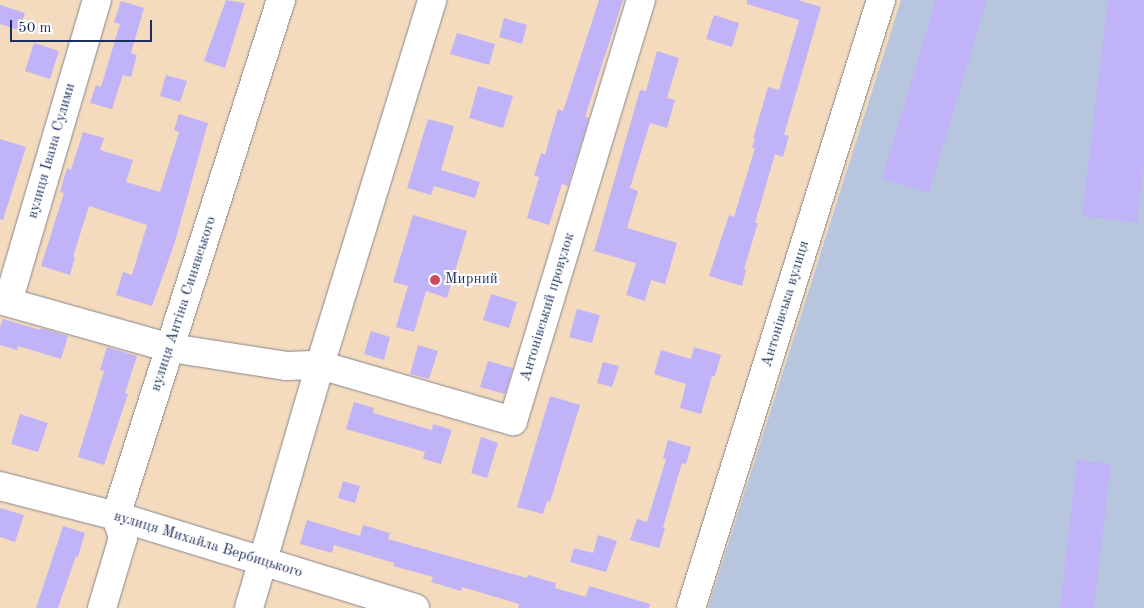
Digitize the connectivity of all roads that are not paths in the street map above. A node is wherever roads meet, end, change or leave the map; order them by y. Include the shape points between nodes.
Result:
1 (97, 0) edge
2 (281, 0) edge
3 (432, 0) edge
4 (641, 0) edge
5 (881, 0) edge
6 (4, 301) edge
7 (171, 348) junction
8 (320, 365) junction
9 (0, 486) edge
10 (116, 516) junction
11 (263, 562) junction
12 (102, 608) edge
13 (249, 608) edge
14 (415, 608) edge
15 (691, 608) edge

1 - 6 street, вулиця Івана Сулими
2 - 7 street, вулиця Антіна Синявського
3 - 8 street
4 - 8 street, Антонівський провулок via 513,421
5 - 15 street, Антонівська вулиця
6 - 7 street
7 - 8 street via 286,366
7 - 10 street, вулиця Антіна Синявського
8 - 11 street
9 - 10 street, вулиця Михайла Вербицького
10 - 11 street, вулиця Михайла Вербицького
10 - 12 street via 123,538
11 - 13 street
11 - 14 street, вулиця Михайла Вербицького

